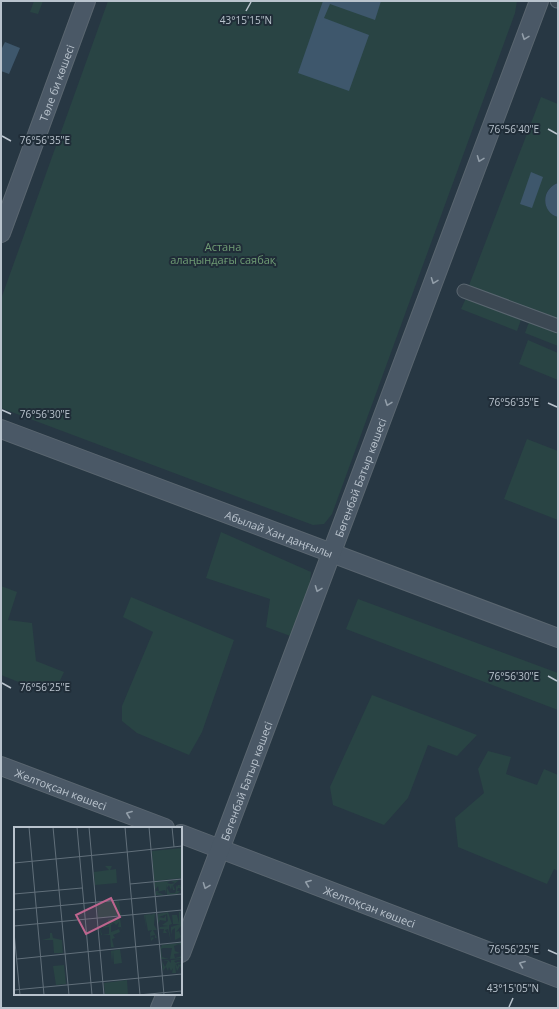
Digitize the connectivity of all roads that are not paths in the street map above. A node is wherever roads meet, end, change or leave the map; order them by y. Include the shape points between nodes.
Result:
1 (86, 1) edge
2 (539, 1) edge
3 (1, 233) edge
4 (464, 291) dead end
5 (558, 326) edge
6 (1, 429) edge
7 (332, 552) junction
8 (558, 638) edge
9 (1, 766) edge
10 (162, 827) edge
11 (182, 834) edge
12 (220, 849) junction
13 (182, 950) edge
14 (558, 978) edge
15 (166, 995) edge
16 (160, 1008) edge

1 - 3 street, Төле би көшесі
2 -> 7 street, Бөгенбай Батыр көшесі
4 - 5 street
6 - 7 street, Абылай Хан даңғылы
7 - 8 street, Абылай Хан даңғылы
7 -> 12 street, Бөгенбай Батыр көшесі
10 -> 9 street, Желтоқсан көшесі
11 - 12 street, Желтоқсан көшесі
12 -> 13 street, Бөгенбай Батыр көшесі
14 -> 12 street, Желтоқсан көшесі
15 - 16 street

